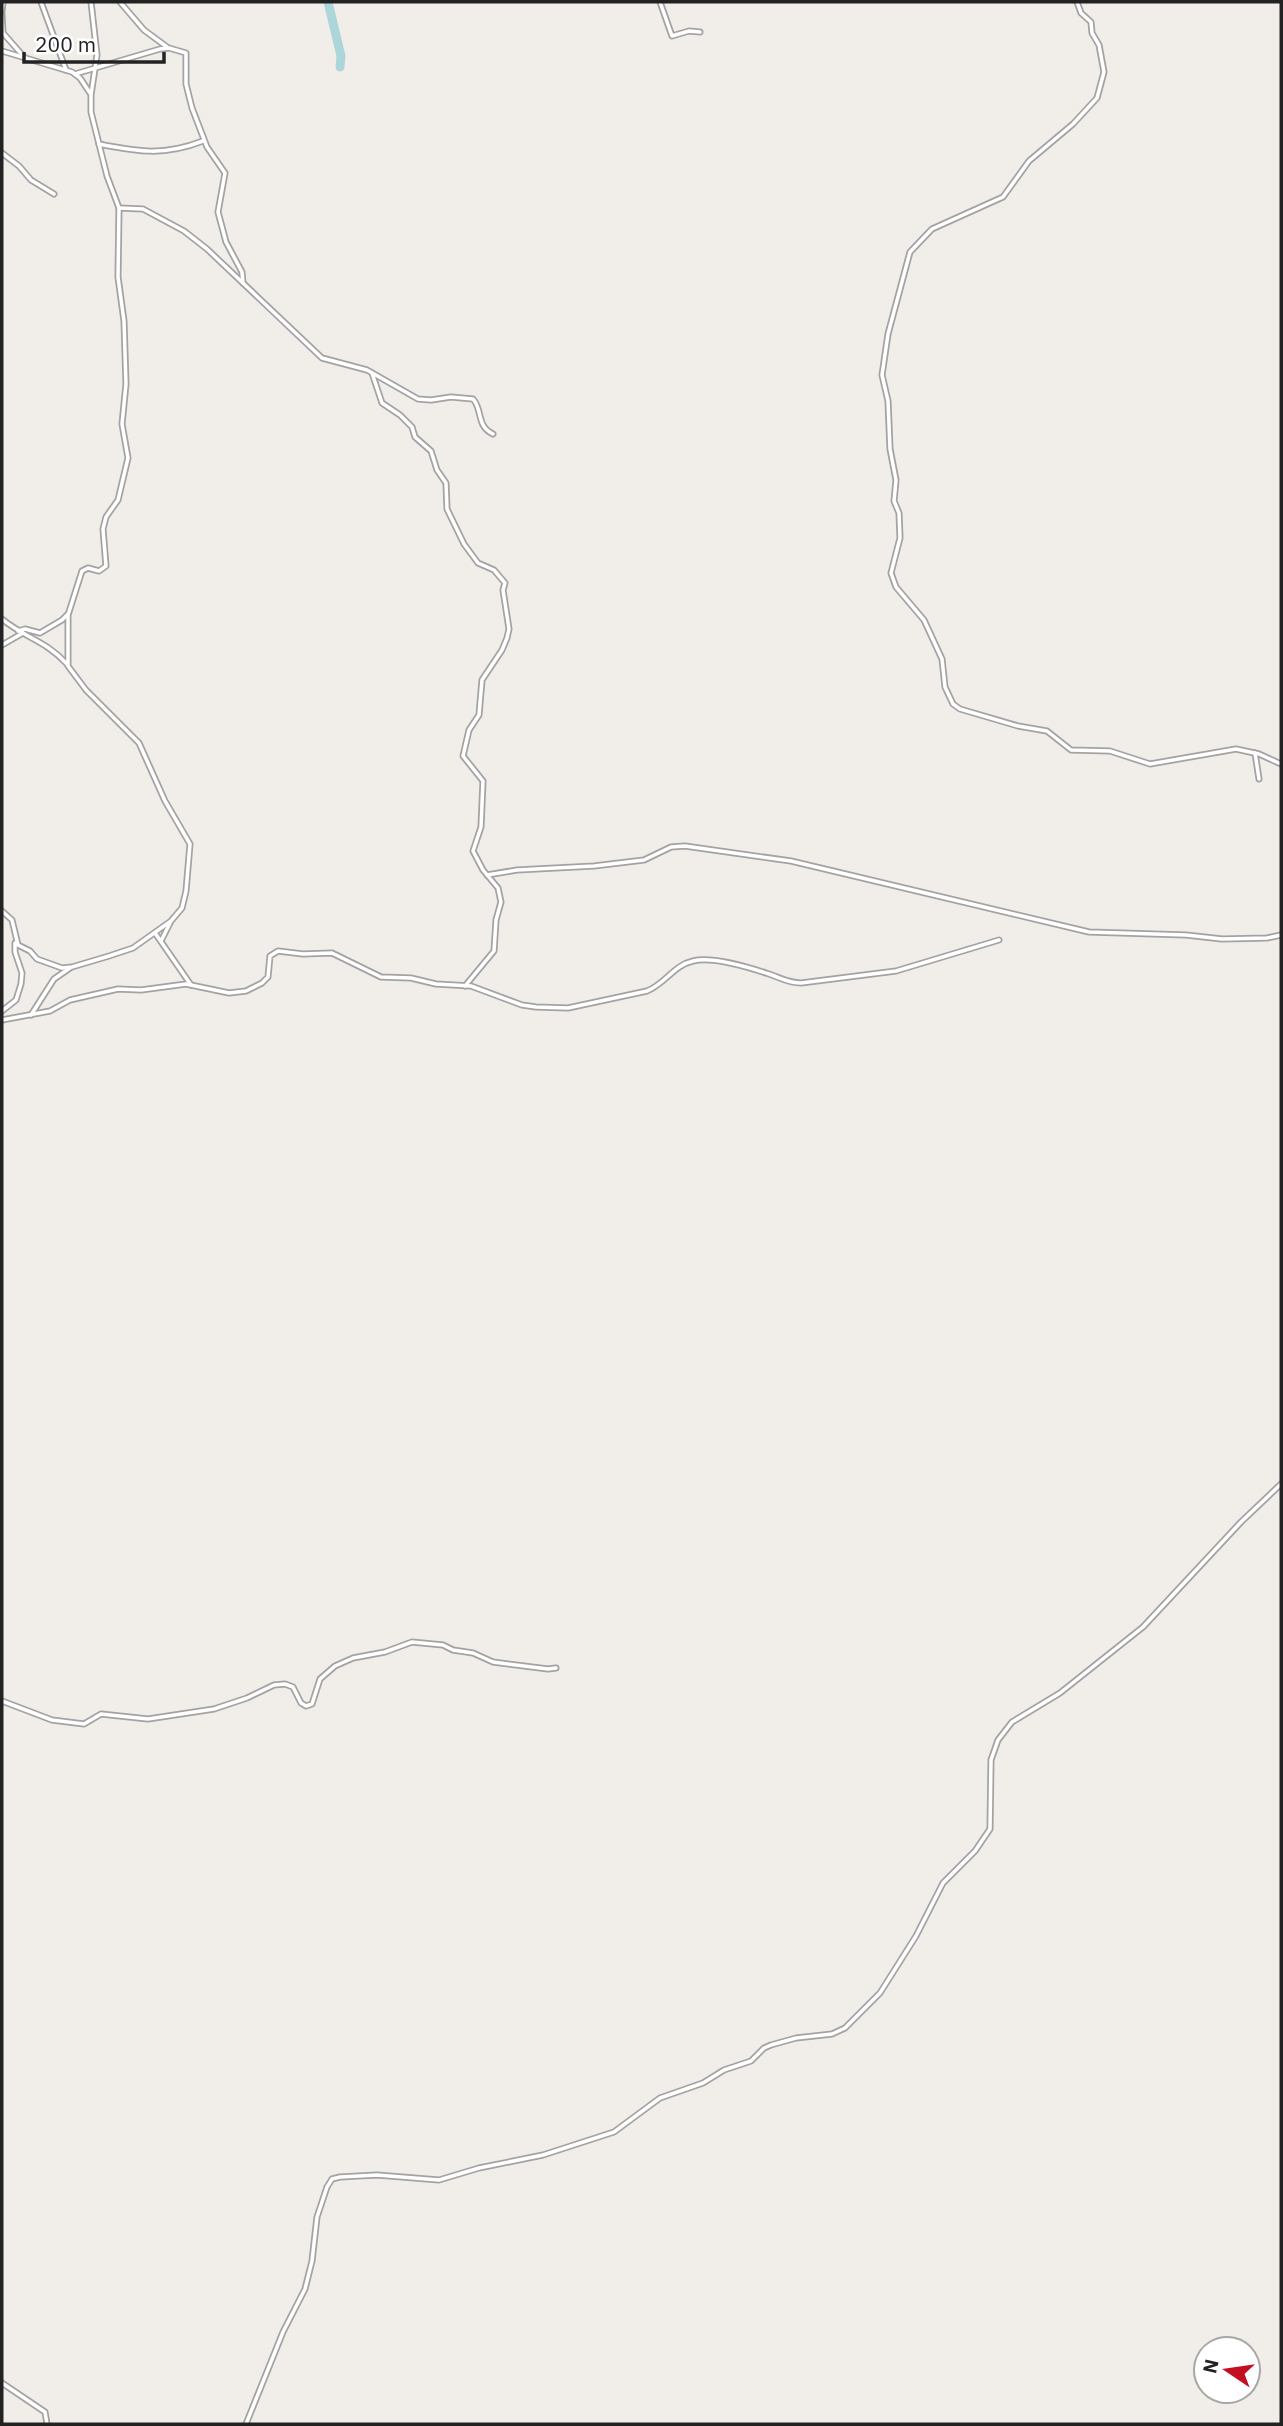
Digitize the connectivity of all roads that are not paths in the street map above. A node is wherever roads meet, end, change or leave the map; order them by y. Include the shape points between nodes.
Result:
1 (3, 2) edge
2 (41, 2) edge
3 (91, 2) edge
4 (120, 2) edge
5 (660, 2) edge
6 (1077, 2) edge
7 (2, 13) edge
8 (700, 32) dead end
9 (169, 48) junction
10 (2, 51) edge
11 (26, 60) junction
12 (96, 67) junction
13 (66, 70) junction
14 (75, 74) junction
15 (91, 95) junction
16 (204, 140) junction
17 (99, 144) junction
18 (2, 153) edge
19 (54, 194) dead end
20 (120, 208) junction
21 (243, 284) junction
22 (372, 373) junction
23 (493, 433) dead end
24 (69, 612) junction
25 (2, 619) edge
26 (21, 632) junction
27 (2, 645) edge
28 (68, 666) junction
29 (1255, 753) junction
30 (1281, 764) edge
31 (1259, 779) dead end
32 (487, 875) junction
33 (2, 911) edge
34 (172, 921) junction
35 (155, 933) junction
36 (1281, 935) edge
37 (999, 940) dead end
38 (15, 941) junction
39 (161, 941) junction
40 (72, 967) junction
41 (191, 985) junction
42 (465, 986) junction
43 (2, 1011) edge
44 (31, 1015) junction
45 (2, 1020) edge
46 (1281, 1484) edge
47 (556, 1668) dead end
48 (2, 1701) edge
49 (2, 2383) edge
50 (47, 2424) edge
51 (246, 2424) edge

1 - 7 street
2 - 13 street
3 - 12 street
4 - 9 street via 144,30
5 - 8 street via 672,36
6 - 29 street via 1091,21 1102,57 1104,72 1097,98 1029,161 1003,197 932,229 908,257 882,370 900,533 891,573 896,587 924,620 956,707 1047,731 1071,750 1110,751 1150,764 1230,749
7 - 11 street via 3,33
9 - 12 street
9 - 16 street via 184,51 188,57 186,84
10 - 11 street
11 - 13 street
12 - 14 street
12 - 15 street
13 - 14 street
14 - 15 street
15 - 17 street
16 - 17 street via 164,152
16 - 21 street via 225,173 218,212
17 - 20 street
18 - 19 street
20 - 21 street via 143,209 176,226 207,248
20 - 24 street via 118,277 126,384 122,424 128,463 118,500 103,529 106,566 82,571
21 - 22 street via 322,358
22 - 23 street via 418,399 473,399 484,428
22 - 32 street via 382,403 412,427 415,437 433,454 446,483 447,509 464,544 478,563 504,581 507,638 482,680 479,715 469,730 463,756 483,781 481,827 473,851
24 - 26 street via 40,633
24 - 28 street
25 - 26 street
26 - 27 street
26 - 28 street via 49,647
28 - 34 street via 139,743 188,838 191,852 186,891 182,908
29 - 30 street
29 - 31 street
32 - 36 street via 644,860 671,847 685,846 791,861 1089,932 1222,939
32 - 42 street via 501,898 496,945
33 - 38 street via 12,920
34 - 35 street
34 - 39 street
35 - 39 street
35 - 40 street via 133,948
37 - 42 street via 896,971 801,983 710,960 691,961 647,991 568,1008 522,1004
38 - 40 street via 52,967
38 - 43 street via 21,984 16,1000
39 - 41 street
40 - 44 street via 54,979
41 - 42 street via 229,993 252,989 268,977 270,956 278,951 332,953 381,978
41 - 44 street via 118,989
44 - 45 street
46 - 51 street via 1143,1627 1060,1693 1012,1722 991,1760 990,1829 943,1883 880,1993 845,2028 767,2046 751,2061 660,2098 614,2132 543,2155 439,2180 377,2175 332,2179 317,2217 306,2289 283,2332
47 - 48 street via 493,1662 419,1641 335,1666 320,1679 312,1704 306,1706 293,1687 285,1684 214,1709 148,1719 101,1714 84,1724 52,1720
49 - 50 street via 45,2412

